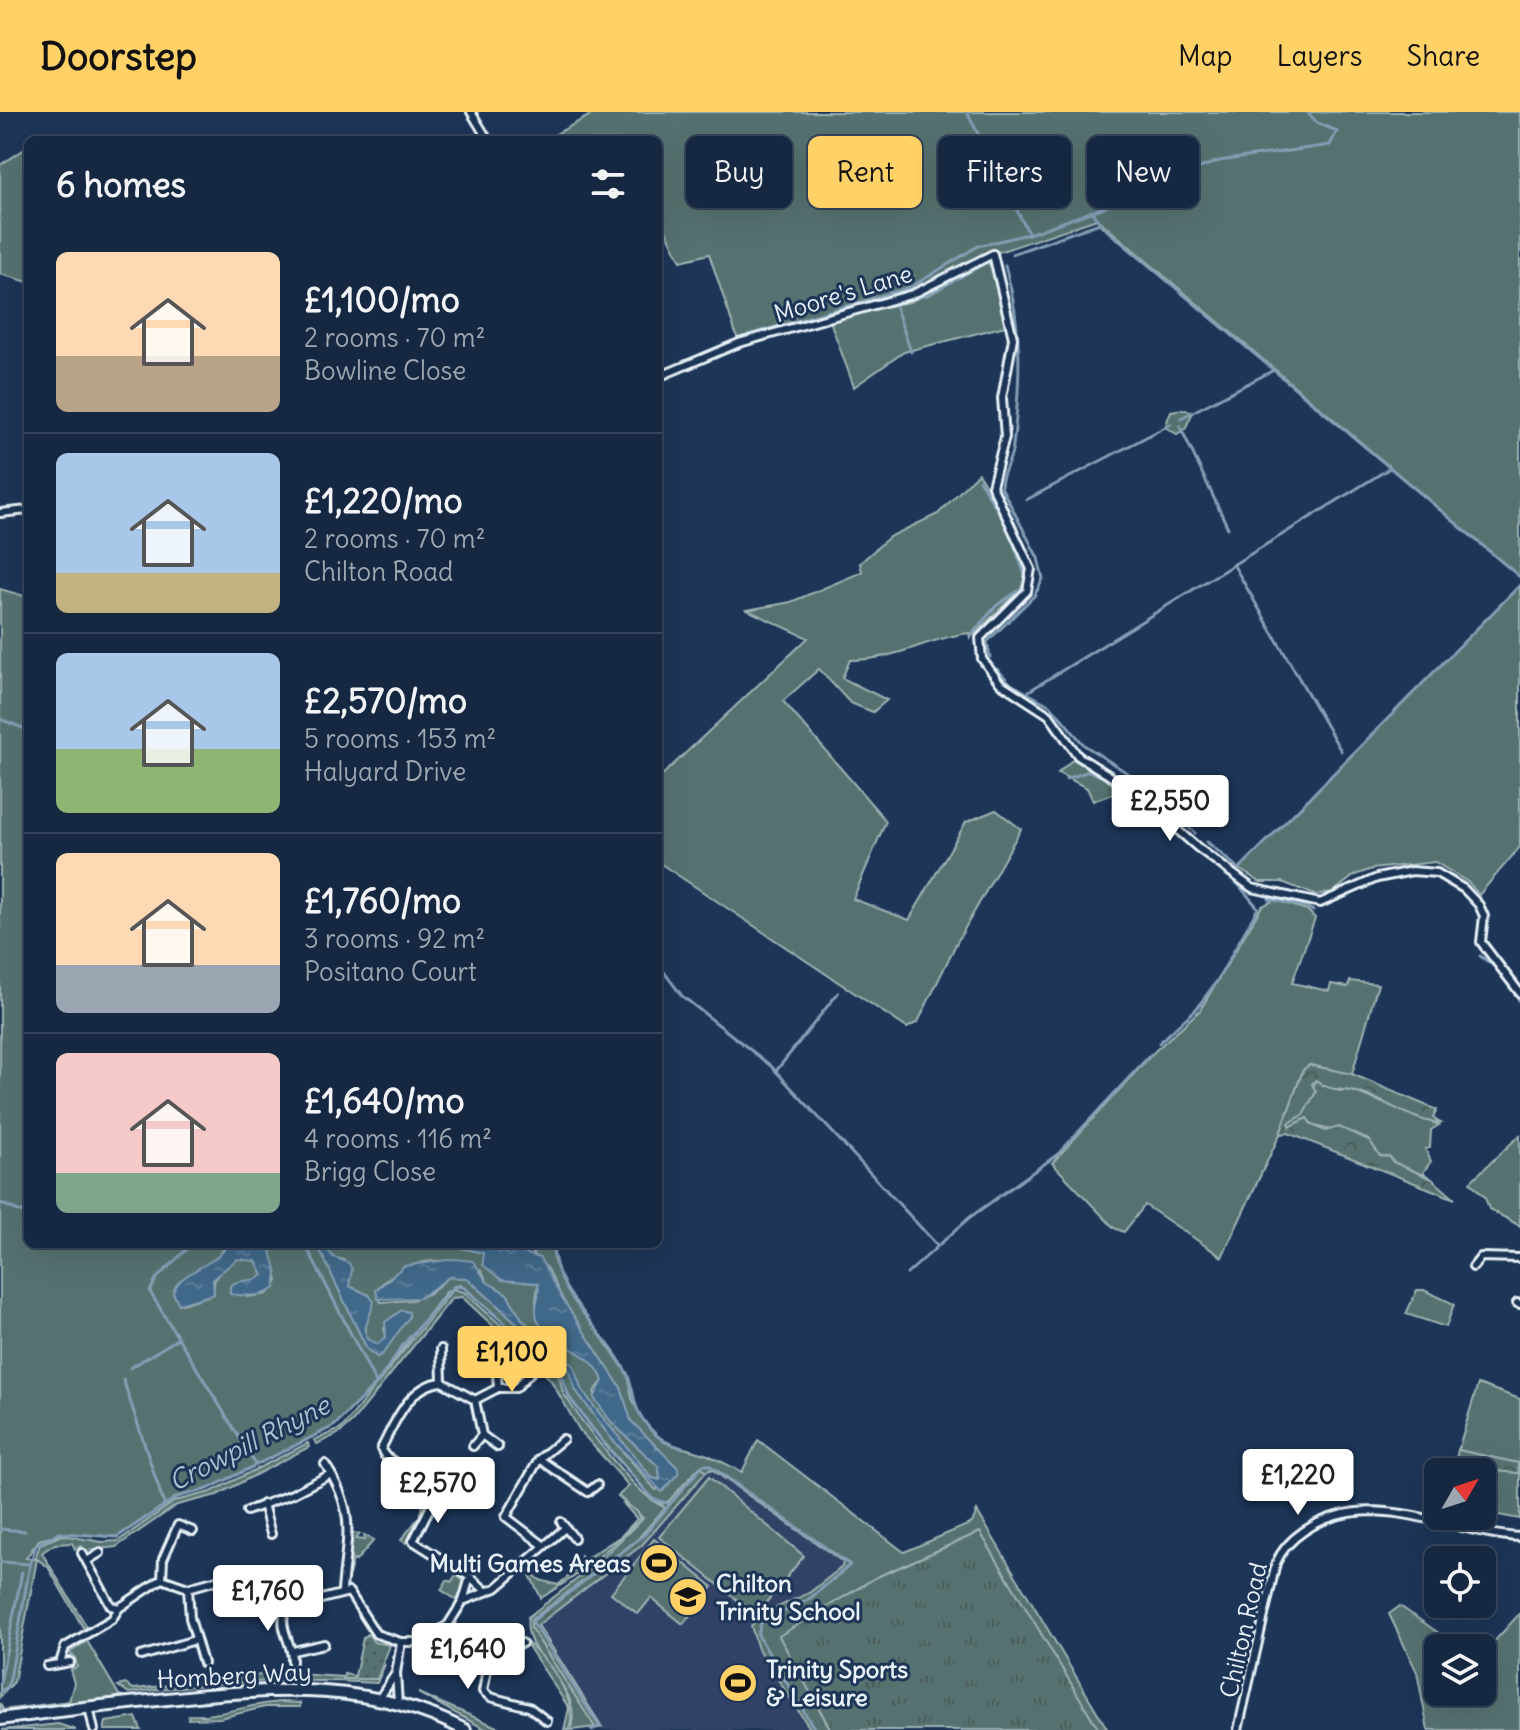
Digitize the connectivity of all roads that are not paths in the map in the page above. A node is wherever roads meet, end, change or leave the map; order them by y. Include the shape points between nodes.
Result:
1 (471, 112) edge
2 (486, 136) edge
3 (662, 375) edge
4 (24, 510) edge
5 (0, 513) edge
6 (1520, 993) edge
7 (1520, 1258) edge
8 (1473, 1267) dead end
9 (441, 1349) dead end
10 (496, 1361) dead end
11 (532, 1371) dead end
12 (442, 1382) junction
13 (498, 1388) junction
14 (475, 1400) junction
15 (482, 1435) junction
16 (563, 1439) dead end
17 (473, 1446) dead end
18 (498, 1447) dead end
19 (539, 1459) junction
20 (325, 1464) dead end
21 (331, 1474) junction
22 (597, 1485) dead end
23 (263, 1504) junction
24 (247, 1511) dead end
25 (193, 1531) dead end
26 (271, 1534) dead end
27 (1520, 1537) edge
28 (574, 1538) dead end
29 (543, 1545) junction
30 (82, 1553) dead end
31 (100, 1553) dead end
32 (87, 1561) junction
33 (470, 1577) junction
34 (162, 1579) junction
35 (188, 1588) junction
36 (342, 1591) junction
37 (486, 1591) junction
38 (463, 1601) junction
39 (119, 1608) junction
40 (286, 1608) junction
41 (448, 1625) junction
42 (154, 1639) dead end
43 (195, 1640) junction
44 (401, 1642) junction
45 (492, 1643) junction
46 (522, 1643) dead end
47 (324, 1644) dead end
48 (158, 1650) junction
49 (293, 1651) junction
50 (141, 1656) dead end
51 (70, 1662) dead end
52 (292, 1662) dead end
53 (60, 1663) junction
54 (203, 1663) dead end
55 (47, 1666) dead end
56 (396, 1673) junction
57 (379, 1699) junction
58 (398, 1704) junction
59 (89, 1707) junction
60 (0, 1719) edge
61 (547, 1721) dead end
62 (94, 1730) edge
63 (465, 1730) edge
64 (1238, 1730) edge

1 - 2 street
3 - 6 street, Moore's Lane via 739,343 913,294 993,254 1013,338 1002,398 1005,437 992,486 1027,556 1031,577 1023,596 980,638 979,652 987,669 1006,689 1049,715 1078,756 1131,789 1252,888 1315,904 1358,884 1397,874 1427,871 1447,877 1479,905 1484,916 1481,942
4 - 5 street
7 - 8 street via 1481,1257
9 - 12 street
10 - 13 street
11 - 13 street via 516,1388
12 - 14 street
12 - 33 street via 416,1390 381,1449 439,1490 413,1541
13 - 14 street
14 - 15 street
15 - 17 street
15 - 18 street
16 - 19 street
19 - 22 street via 588,1492
19 - 29 street via 506,1517
20 - 21 street
21 - 23 street
21 - 36 street via 349,1524
23 - 24 street
23 - 26 street
25 - 34 street via 174,1524
27 - 64 street, Chilton Road via 1373,1510 1343,1513 1301,1533 1276,1563
28 - 29 street via 563,1525
29 - 37 street via 503,1583
30 - 32 street
31 - 32 street
32 - 39 street via 111,1606
33 - 37 street
33 - 38 street
34 - 35 street
34 - 39 street
35 - 40 street via 257,1569
35 - 43 street
36 - 40 street
36 - 44 street via 353,1597 376,1634
37 - 38 street
38 - 41 street
39 - 53 street via 112,1619 65,1647
40 - 49 street via 282,1628
41 - 44 street via 421,1642
41 - 45 street via 457,1635
42 - 48 street
43 - 48 street
43 - 54 street
44 - 56 street
45 - 46 street
45 - 61 street via 480,1690 529,1707
47 - 49 street
48 - 50 street
49 - 52 street
51 - 53 street
53 - 55 street
56 - 57 street
56 - 58 street
57 - 58 main road, Homberg Way
57 - 59 main road, Homberg Way via 331,1690 280,1689
58 - 63 main road, Homberg Way
59 - 60 main road, Homberg Way
59 - 62 street

